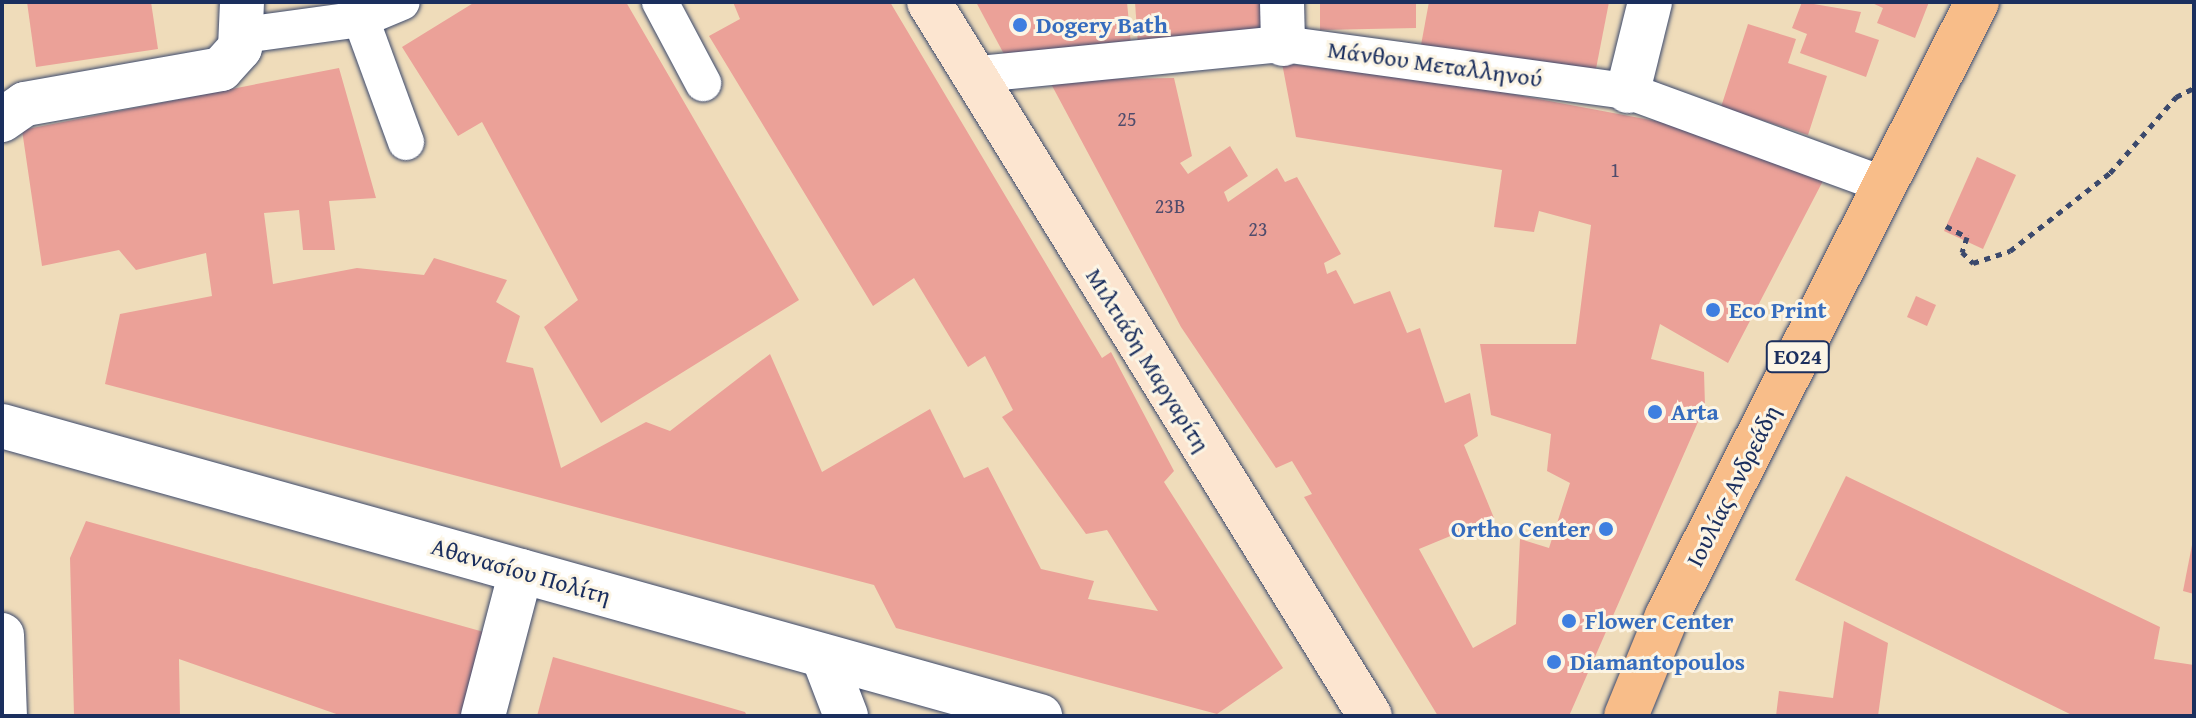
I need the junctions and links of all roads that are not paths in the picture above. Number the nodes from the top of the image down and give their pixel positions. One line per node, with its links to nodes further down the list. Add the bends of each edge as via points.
1 (402, 2): 7 (lane)
2 (660, 2): 10 (lane)
3 (929, 2): 9 (main road, Μιλτιάδη Μαργαρίτη)
4 (1650, 2): 11 (street)
5 (1977, 2): 14 (main road, Ιουλίας Ανδρεάδη / ΕΟ24)
6 (243, 18): 7 (lane); 12 (street, via 235,58 207,74 25,104)
7 (361, 19): 13 (lane)
8 (1282, 23): 9 (lane, Μάνθου Μεταλληνού); 11 (lane, Μάνθου Μεταλληνού)
9 (970, 75): 23 (main road, Μιλτιάδη Μαργαρίτη)
10 (703, 83)
11 (1628, 91): 14 (lane, Μάνθου Μεταλληνού)
12 (2, 120)
13 (406, 142)
14 (1885, 185): 24 (main road, Ιουλίας Ανδρεάδη / ΕΟ24, via 1655,639)
15 (2, 426): 16 (street, Αθανασίου Πολίτη)
16 (521, 571): 18 (street, Αθανασίου Πολίτη); 20 (street)
17 (2, 635): 19 (street)
18 (823, 656): 21 (street); 22 (street, Αθανασίου Πολίτη)
19 (5, 716)
20 (483, 716)
21 (846, 716)
22 (1040, 716)
23 (1370, 716)
24 (1626, 716)

